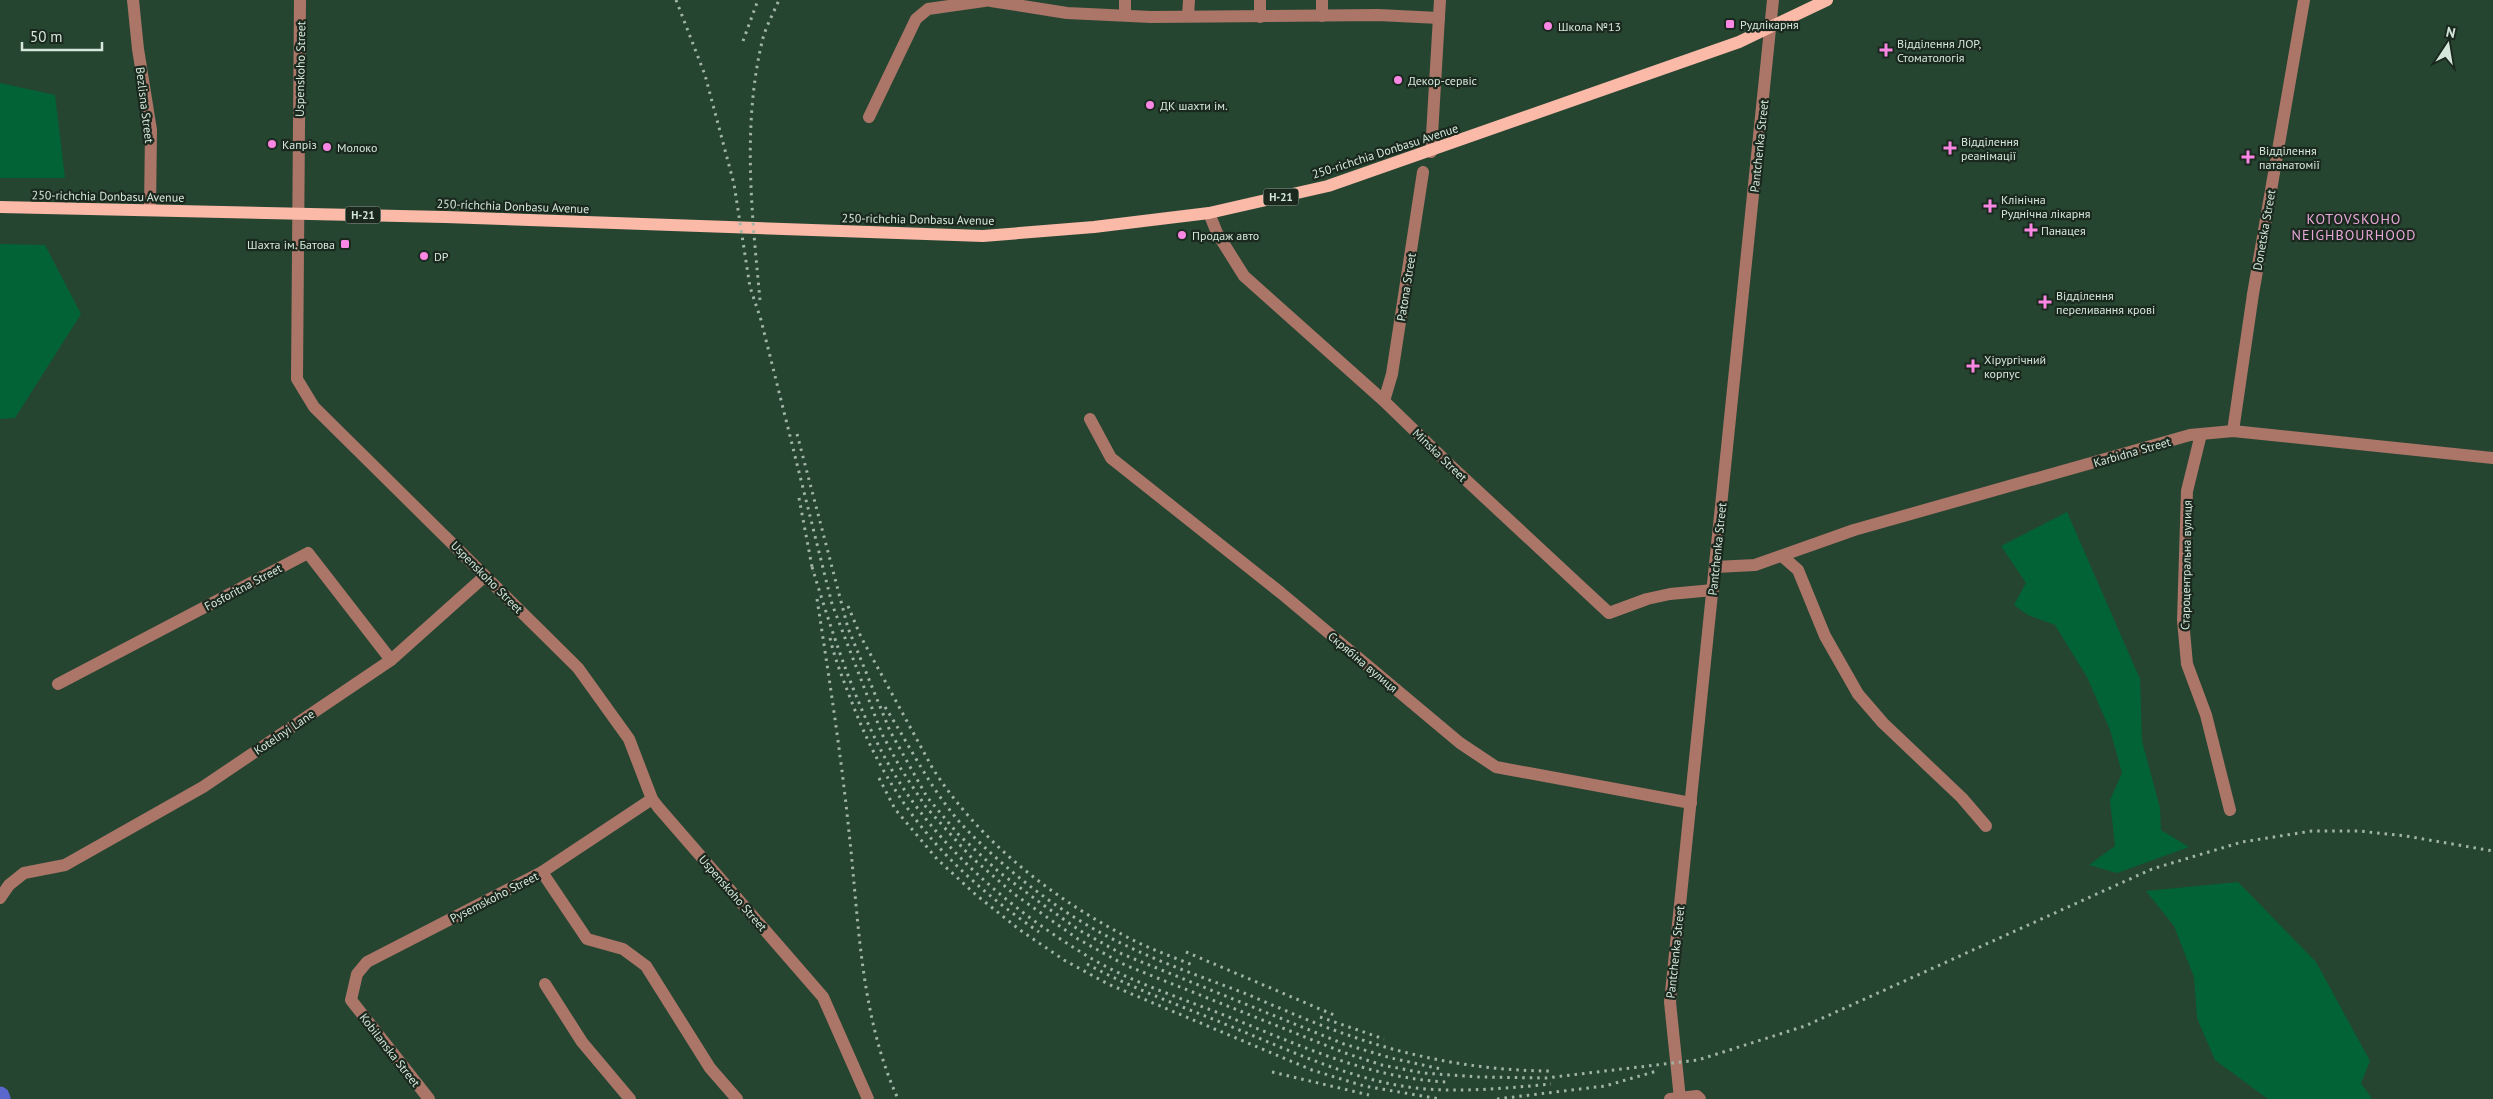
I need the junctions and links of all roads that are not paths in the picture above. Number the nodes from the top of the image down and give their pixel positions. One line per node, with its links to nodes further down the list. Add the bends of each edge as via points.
1 (133, 0): 23 (street, Bezlisna Street, via 151,130)
2 (300, 0): 25 (street, Uspenskoho Street)
3 (1125, 0): 13 (street)
4 (1189, 0): 14 (street)
5 (1260, 0): 16 (street)
6 (1322, 0): 15 (street)
7 (1440, 0): 17 (street)
8 (1772, 0): 18 (street, Pantchenka Street)
9 (1827, 0): 18 (main road, 250-richchia Donbasu Avenue / Н-21)
10 (2304, 0): 28 (street, Donetska Street, via 2253,294)
11 (991, 1): 12 (street); 19 (street, via 928,9 916,19)
12 (1067, 6): 13 (street)
13 (1125, 15): 14 (street)
14 (1188, 16): 16 (street)
15 (1322, 16): 16 (street); 17 (street)
16 (1260, 17)
17 (1439, 18): 20 (street)
18 (1771, 29): 20 (main road, 250-richchia Donbasu Avenue / Н-21); 32 (street, Pantchenka Street)
19 (869, 117)
20 (1430, 152): 24 (main road, 250-richchia Donbasu Avenue / Н-21, via 1328,186)
21 (1423, 172): 26 (street, Patona Street, via 1392,374)
22 (0, 207): 23 (main road, 250-richchia Donbasu Avenue / Н-21)
23 (150, 210): 25 (main road, 250-richchia Donbasu Avenue / Н-21)
24 (1208, 213): 25 (main road, 250-richchia Donbasu Avenue / Н-21, via 983,236); 26 (street, Minska Street, via 1216,233 1244,276)
25 (298, 214): 33 (street, Uspenskoho Street, via 297,379 314,407)
26 (1384, 401): 34 (street, Minska Street, via 1608,613 1670,594)
27 (1090, 419): 38 (street, Скрябіна вулиця, via 1111,458 1281,593 1460,744 1496,767)
28 (2233, 431): 29 (street, Karbidna Street); 30 (street, Karbidna Street)
29 (2201, 434): 31 (street, Karbidna Street, via 1963,498 1854,530); 39 (street, Староцентральна вулиця, via 2187,491 2183,620 2187,664 2206,715)
30 (2493, 458)
31 (1782, 556): 32 (street, Karbidna Street, via 1754,565); 40 (street, via 1798,570 1825,636 1858,694)
32 (1715, 567): 34 (street, Pantchenka Street)
33 (485, 576): 35 (street, Kotelnyi Lane); 37 (street, Uspenskoho Street, via 578,668 629,739)
34 (1713, 590): 38 (street, Pantchenka Street)
35 (391, 660): 36 (street, Fosforitna Street, via 308,553); 42 (street, Kotelnyi Lane, via 203,787 65,865 24,873 9,885)
36 (58, 684)
37 (652, 799): 41 (street, Pysemskoho Street); 48 (street, Uspenskoho Street, via 824,998)
38 (1691, 803): 50 (street, Pantchenka Street, via 1670,1002)
39 (2230, 810)
40 (1986, 826)
41 (542, 872): 44 (street, Pysemskoho Street, via 367,962 357,974); 47 (street, via 587,939 624,949 646,966 710,1068)
42 (0, 898)
43 (545, 984): 46 (street, via 582,1042)
44 (351, 1000): 45 (street, Kobilanska Street)
45 (429, 1099)
46 (630, 1099)
47 (737, 1099)
48 (868, 1099)
49 (1670, 1099): 51 (street, via 1697,1096)
50 (1680, 1099)
51 (1700, 1099)

